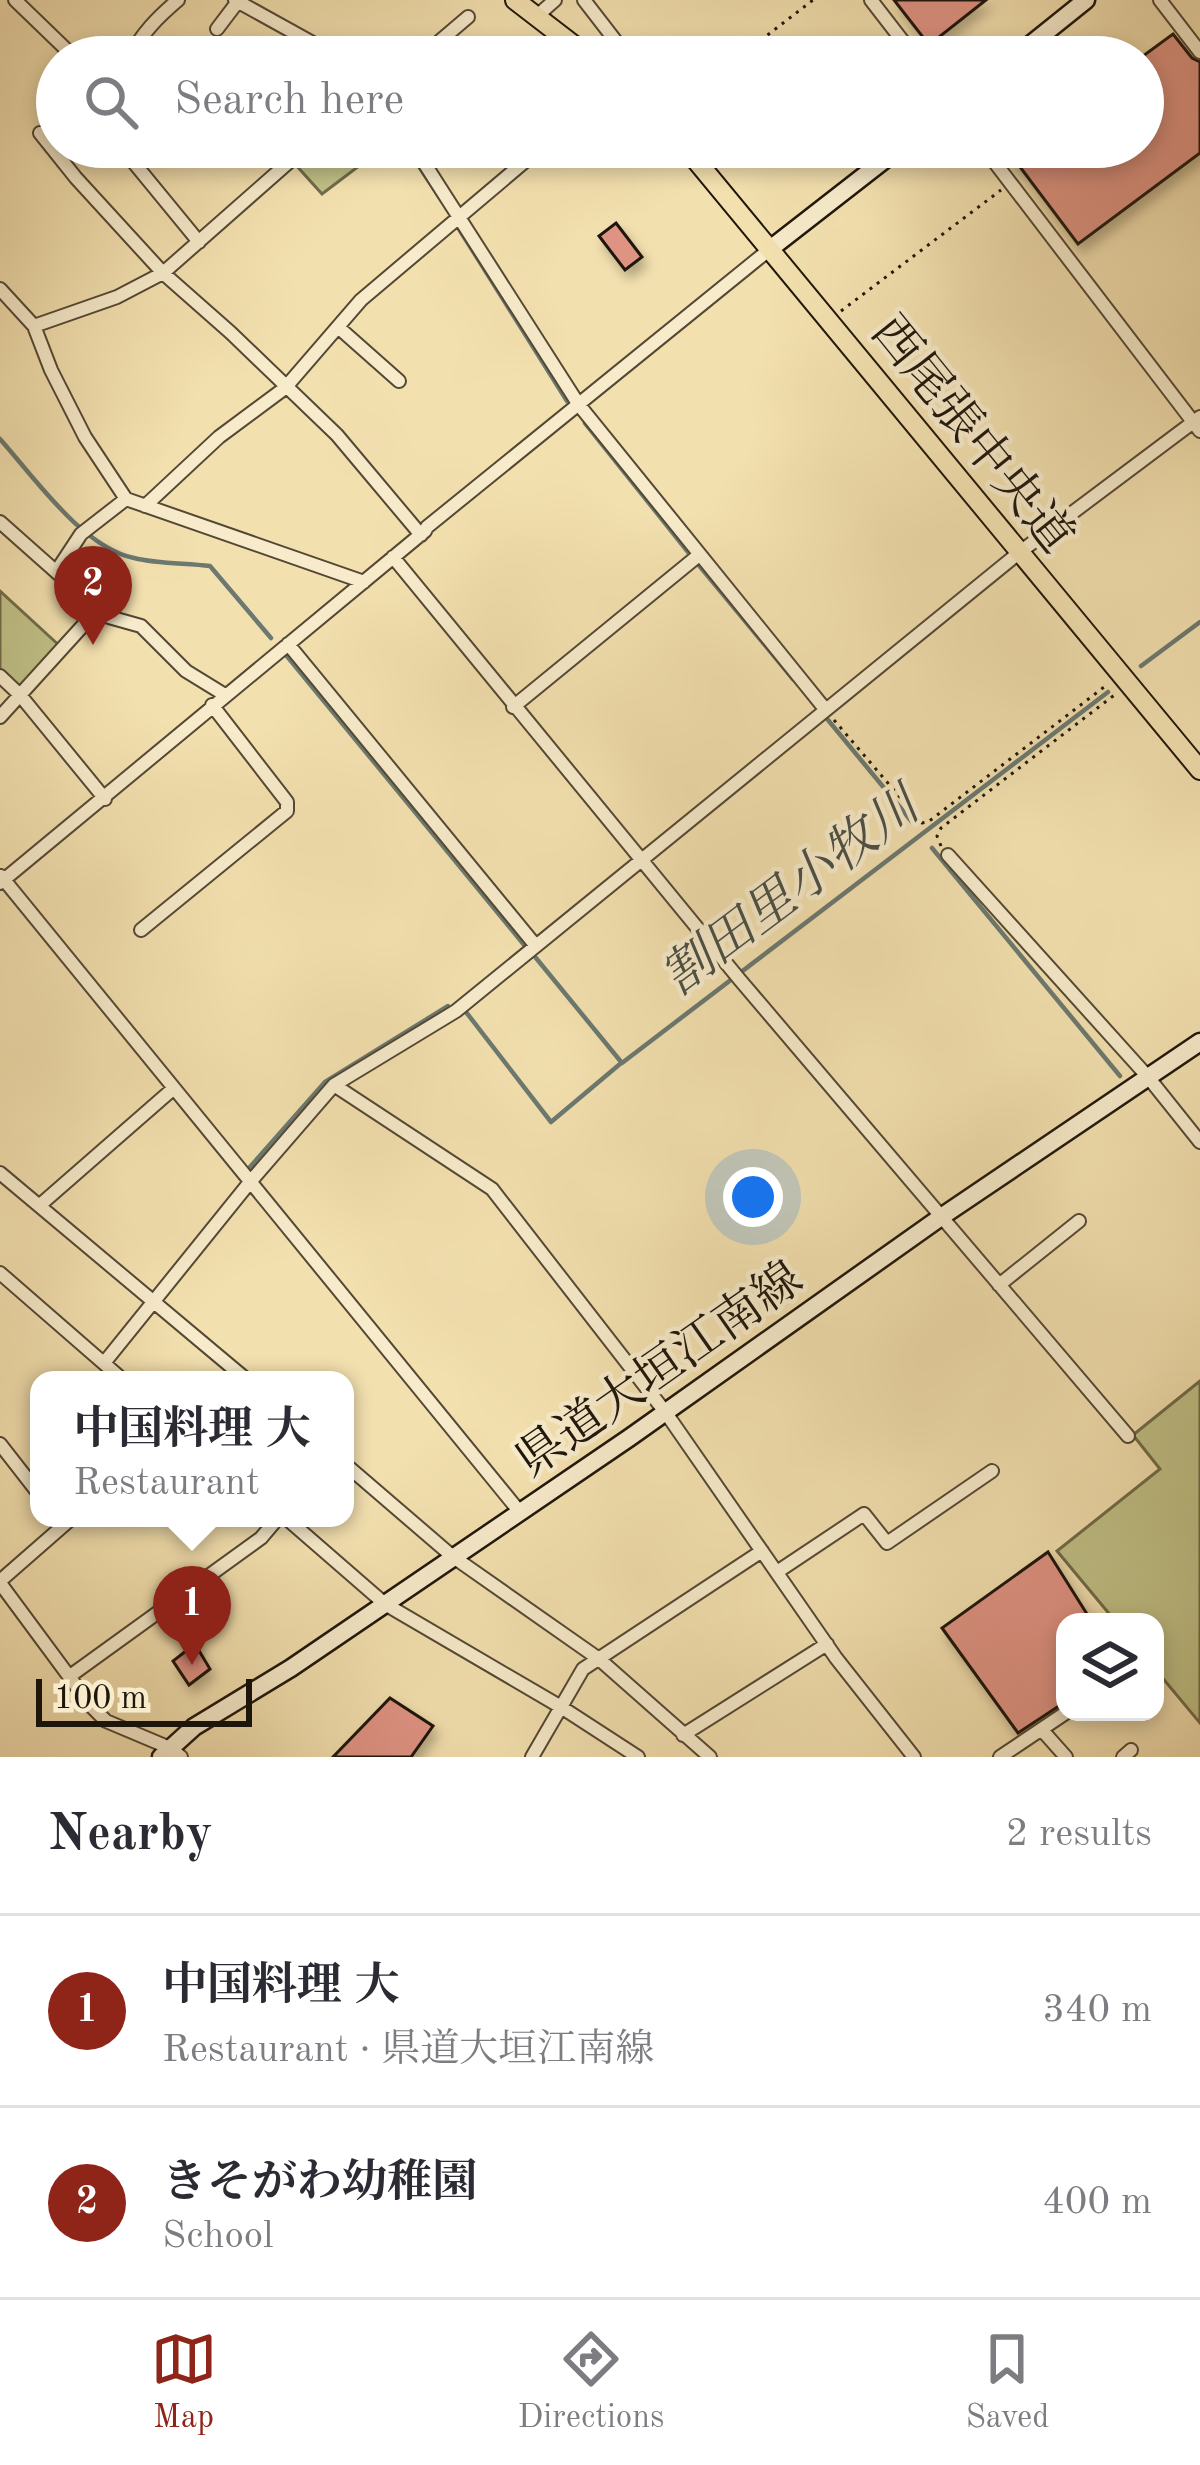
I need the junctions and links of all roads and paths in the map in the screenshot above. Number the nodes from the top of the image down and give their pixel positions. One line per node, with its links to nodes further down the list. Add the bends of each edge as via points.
1 (15, 0): 14 (street)
2 (178, 0): 15 (street)
3 (237, 0): 13 (street); 16 (street)
4 (515, 0): 11 (main road)
5 (555, 0): 11 (street)
6 (584, 0): 19 (street)
7 (814, 0): 20 (path)
8 (871, 0): 21 (street)
9 (1086, 0): 22 (main road)
10 (1160, 0): 23 (street)
11 (537, 16): 18 (main road)
12 (468, 17): 17 (street)
13 (217, 29)
14 (52, 36)
15 (142, 36)
16 (301, 36)
17 (446, 36)
18 (562, 36)
19 (612, 36)
20 (767, 36)
21 (899, 36)
22 (1041, 36)
23 (1200, 52)
24 (68, 168): 36 (street)
25 (136, 168): 34 (street)
26 (282, 168): 34 (street)
27 (428, 168): 33 (street)
28 (516, 168): 33 (street)
29 (702, 168): 35 (main road, 西尾張中央道)
30 (874, 168): 35 (main road)
31 (999, 168): 32 (street)
32 (1010, 183): 38 (path); 44 (street)
33 (459, 215): 40 (street); 43 (street)
34 (199, 242): 36 (street)
35 (770, 249): 38 (main road, 西尾張中央道); 43 (street)
36 (163, 273): 39 (street); 42 (street)
37 (0, 289): 39 (street)
38 (830, 319): 49 (main road, 西尾張中央道)
39 (34, 326): 45 (street, via 86,437)
40 (338, 327): 41 (street); 42 (street)
41 (399, 381)
42 (285, 388): 46 (street); 48 (street, via 337,435)
43 (579, 406): 48 (street); 50 (street)
44 (1198, 424): 49 (street)
45 (126, 499): 46 (street); 52 (street, via 84,532)
46 (145, 506): 53 (street)
47 (0, 521): 52 (street)
48 (421, 535): 51 (street)
49 (1021, 552): 57 (main road, 西尾張中央道); 62 (street)
50 (699, 555): 61 (street); 62 (street)
51 (393, 557): 53 (street); 61 (street)
52 (56, 572): 54 (street)
53 (364, 582): 55 (street)
54 (98, 608): 58 (street); 59 (street, via 141,626 186,671)
55 (289, 644): 59 (street); 70 (street)
56 (0, 676): 58 (street)
57 (1124, 679): 62 (path, via 922,823); 64 (main road, 西尾張中央道); 66 (path, via 941,828 938,843)
58 (20, 694): 63 (street); 65 (street)
59 (225, 694): 60 (street)
60 (212, 705): 65 (street); 69 (street, via 287,811)
61 (513, 706): 67 (street)
62 (825, 709): 67 (street)
63 (0, 717)
64 (1200, 770)
65 (105, 799): 68 (street)
66 (948, 855): 72 (street)
67 (644, 860): 70 (street); 79 (street)
68 (1, 879): 74 (street)
69 (140, 930)
70 (536, 946): 73 (street, via 456,1011)
71 (1200, 1042): 72 (main road, 県道大垣江南線)
72 (1148, 1077): 75 (street); 79 (main road, 県道大垣江南線)
73 (334, 1085): 77 (street); 87 (street, via 491,1189)
74 (173, 1088): 77 (street); 78 (street)
75 (1200, 1142)
76 (0, 1173): 78 (street)
77 (250, 1183): 83 (street); 93 (street)
78 (40, 1204): 83 (street)
79 (941, 1217): 82 (street); 87 (main road, 県道大垣江南線)
80 (1079, 1221): 82 (street)
81 (0, 1273): 84 (street)
82 (999, 1285): 88 (street)
83 (154, 1302): 84 (street); 86 (street)
84 (104, 1363): 85 (street)
85 (113, 1371)
86 (236, 1371)
87 (666, 1412): 93 (main road, 県道大垣江南線); 97 (street)
88 (1127, 1436)
89 (0, 1444): 92 (street)
90 (992, 1471): 99 (street, via 887,1543 864,1514)
91 (354, 1472): 98 (street)
92 (30, 1482)
93 (519, 1511): 98 (main road, 県道大垣江南線)
94 (57, 1527): 100 (street)
95 (273, 1527): 104 (street)
96 (293, 1527): 101 (street)
97 (762, 1551): 99 (street); 103 (street)
98 (452, 1556): 101 (main road, 県道大垣江南線); 103 (street)
99 (777, 1572): 102 (street)
100 (0, 1582): 104 (street)
101 (385, 1604): 105 (street); 109 (main road, 県道大垣江南線, via 194,1726)
102 (826, 1644): 108 (street); 113 (street)
103 (599, 1659): 105 (street, via 583,1669); 108 (street)
104 (70, 1676): 109 (street, via 106,1721)
105 (561, 1707): 110 (street); 111 (street)
106 (1056, 1720): 107 (street)
107 (1042, 1730): 114 (street); 115 (street)
108 (683, 1735): 112 (street)
109 (170, 1754)
110 (532, 1757)
111 (638, 1757)
112 (710, 1757)
113 (914, 1757)
114 (1000, 1757)
115 (1066, 1757)

